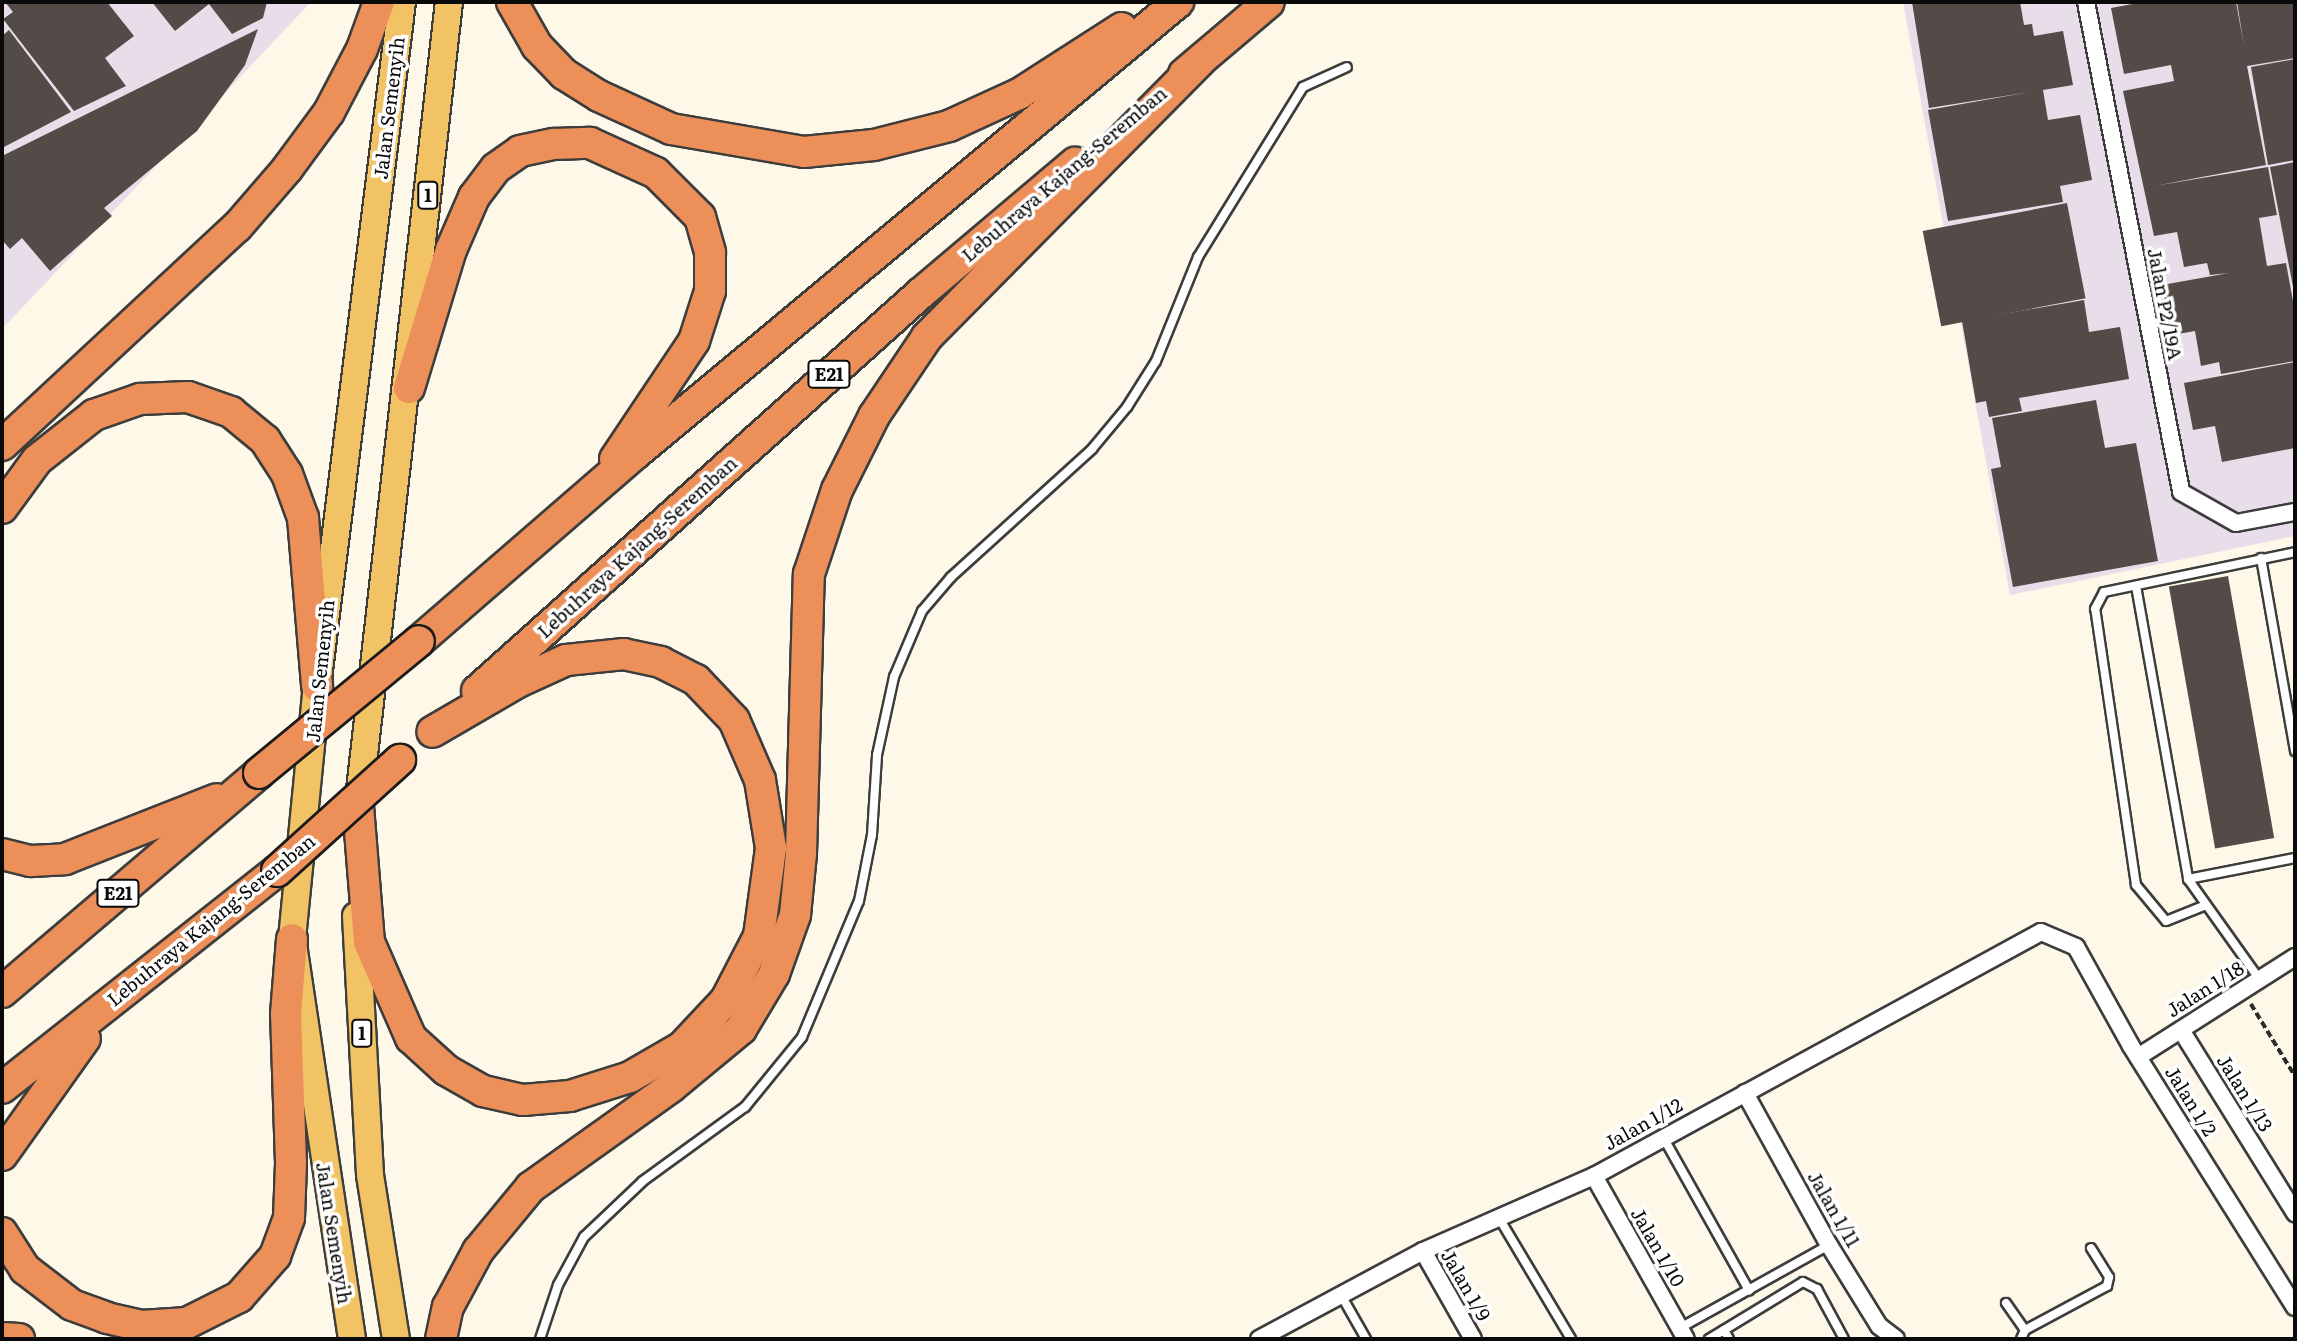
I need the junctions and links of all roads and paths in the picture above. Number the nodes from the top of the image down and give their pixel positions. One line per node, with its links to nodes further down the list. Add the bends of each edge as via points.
1 (379, 2): 12 (highway, via 362,49 329,112 287,169 237,227)
2 (402, 2): 19 (main road, Jalan Semenyih)
3 (449, 2): 11 (main road, 1)
4 (512, 2): 5 (highway, via 537,46 564,74 599,96 671,129 804,152 874,145 948,126 1019,94)
5 (1163, 2)
6 (1178, 2): 13 (highway, E21)
7 (1269, 2): 9 (highway, Lebuhraya Kajang-Seremban / E21)
8 (2085, 2): 15 (street, Jalan P2/19A, via 2180,492 2235,523)
9 (1200, 61): 20 (highway, Lebuhraya Kajang-Seremban / E21, via 921,292); 61 (highway, via 927,337 874,416 836,491 809,575 801,854 795,915 774,974 741,1029 671,1087 531,1187 478,1251 448,1307)
10 (1347, 67): 62 (lane, via 1303,87 1198,257 1156,361 1127,407 1092,449 951,578 922,611 894,677 877,755 872,835 859,901 802,1037 745,1107 643,1181 584,1237 558,1285)
11 (409, 388): 13 (highway, via 451,250 474,197 496,168 520,151 554,144 590,143 631,158 656,173 700,217 710,253 710,291 694,341 676,374); 23 (main road, 1)
12 (2, 445)
13 (595, 488): 22 (highway, E21, bridge)
14 (2, 508): 19 (highway, via 37,460 94,415 140,399 188,397 232,412 265,440 286,474 303,518)
15 (2295, 512)
16 (2295, 552): 17 (lane)
17 (2261, 558): 18 (lane); 21 (lane)
18 (2136, 586): 26 (lane); 27 (lane, via 2104,592 2095,609 2136,885 2166,921)
19 (317, 687): 29 (main road, Jalan Semenyih)
20 (432, 732): 23 (highway, via 566,660 624,654 661,662 696,680 734,720 760,780 771,848 759,936 726,1000 682,1047 630,1077 570,1096 523,1100 483,1091 446,1070 411,1038 369,942); 32 (highway, Lebuhraya Kajang-Seremban / E21, bridge, via 277,871)
21 (2295, 751)
22 (234, 794): 24 (highway, via 65,859 31,861); 34 (highway, E21)
23 (358, 806): 60 (main road, 1, via 355,935 370,1175)
24 (2, 854)
25 (2295, 859): 26 (lane)
26 (2188, 879): 27 (lane)
27 (2206, 905): 31 (lane)
28 (2040, 932): 36 (street, Jalan 1/2, via 2076,947); 39 (street, Jalan 1/12)
29 (292, 939): 45 (highway, via 286,1014 289,1219 275,1256 239,1297 187,1323 142,1326 107,1318 72,1305 25,1269); 59 (main road, Jalan Semenyih)
30 (2295, 957): 31 (street, Jalan 1/18)
31 (2260, 980): 33 (street, Jalan 1/18)
32 (132, 984): 38 (highway, Lebuhraya Kajang-Seremban / E21); 41 (highway, via 68,1057)
33 (2242, 991): 35 (street, Jalan 1/18); 37 (path)
34 (2, 992)
35 (2181, 1030): 36 (street, Jalan 1/18); 43 (street, Jalan 1/13)
36 (2138, 1057): 52 (street, Jalan 1/2)
37 (2295, 1076)
38 (2, 1088)
39 (1745, 1093): 40 (street, Jalan 1/12); 46 (street, Jalan 1/11)
40 (1662, 1136): 42 (street, Jalan 1/12); 49 (lane)
41 (2, 1155)
42 (1594, 1176): 44 (street, Jalan 1/12); 55 (street, Jalan 1/10)
43 (2295, 1213)
44 (1499, 1217): 48 (street, Jalan 1/12); 65 (lane)
45 (2, 1233)
46 (1829, 1245): 49 (lane); 69 (street, Jalan 1/11, via 1880,1326)
47 (2091, 1248): 54 (lane, via 2109,1276 2107,1286)
48 (1423, 1251): 50 (street, Jalan 1/12); 64 (street, Jalan 1/9)
49 (1749, 1290): 55 (lane)
50 (1341, 1295): 57 (street, Jalan 1/12); 63 (lane)
51 (2006, 1303): 54 (lane)
52 (2295, 1307)
53 (1724, 1330): 66 (lane); 67 (lane); 68 (lane, via 1803,1282 1817,1289)
54 (2025, 1330): 70 (lane)
55 (1683, 1334)
56 (2, 1338): 58 (highway)
57 (1265, 1338)
58 (19, 1339)
59 (352, 1339)
60 (396, 1339)
61 (441, 1339)
62 (540, 1339)
63 (1366, 1339)
64 (1473, 1339)
65 (1572, 1339)
66 (1709, 1339)
67 (1729, 1339)
68 (1844, 1339)
69 (1896, 1339)
70 (2021, 1339)

